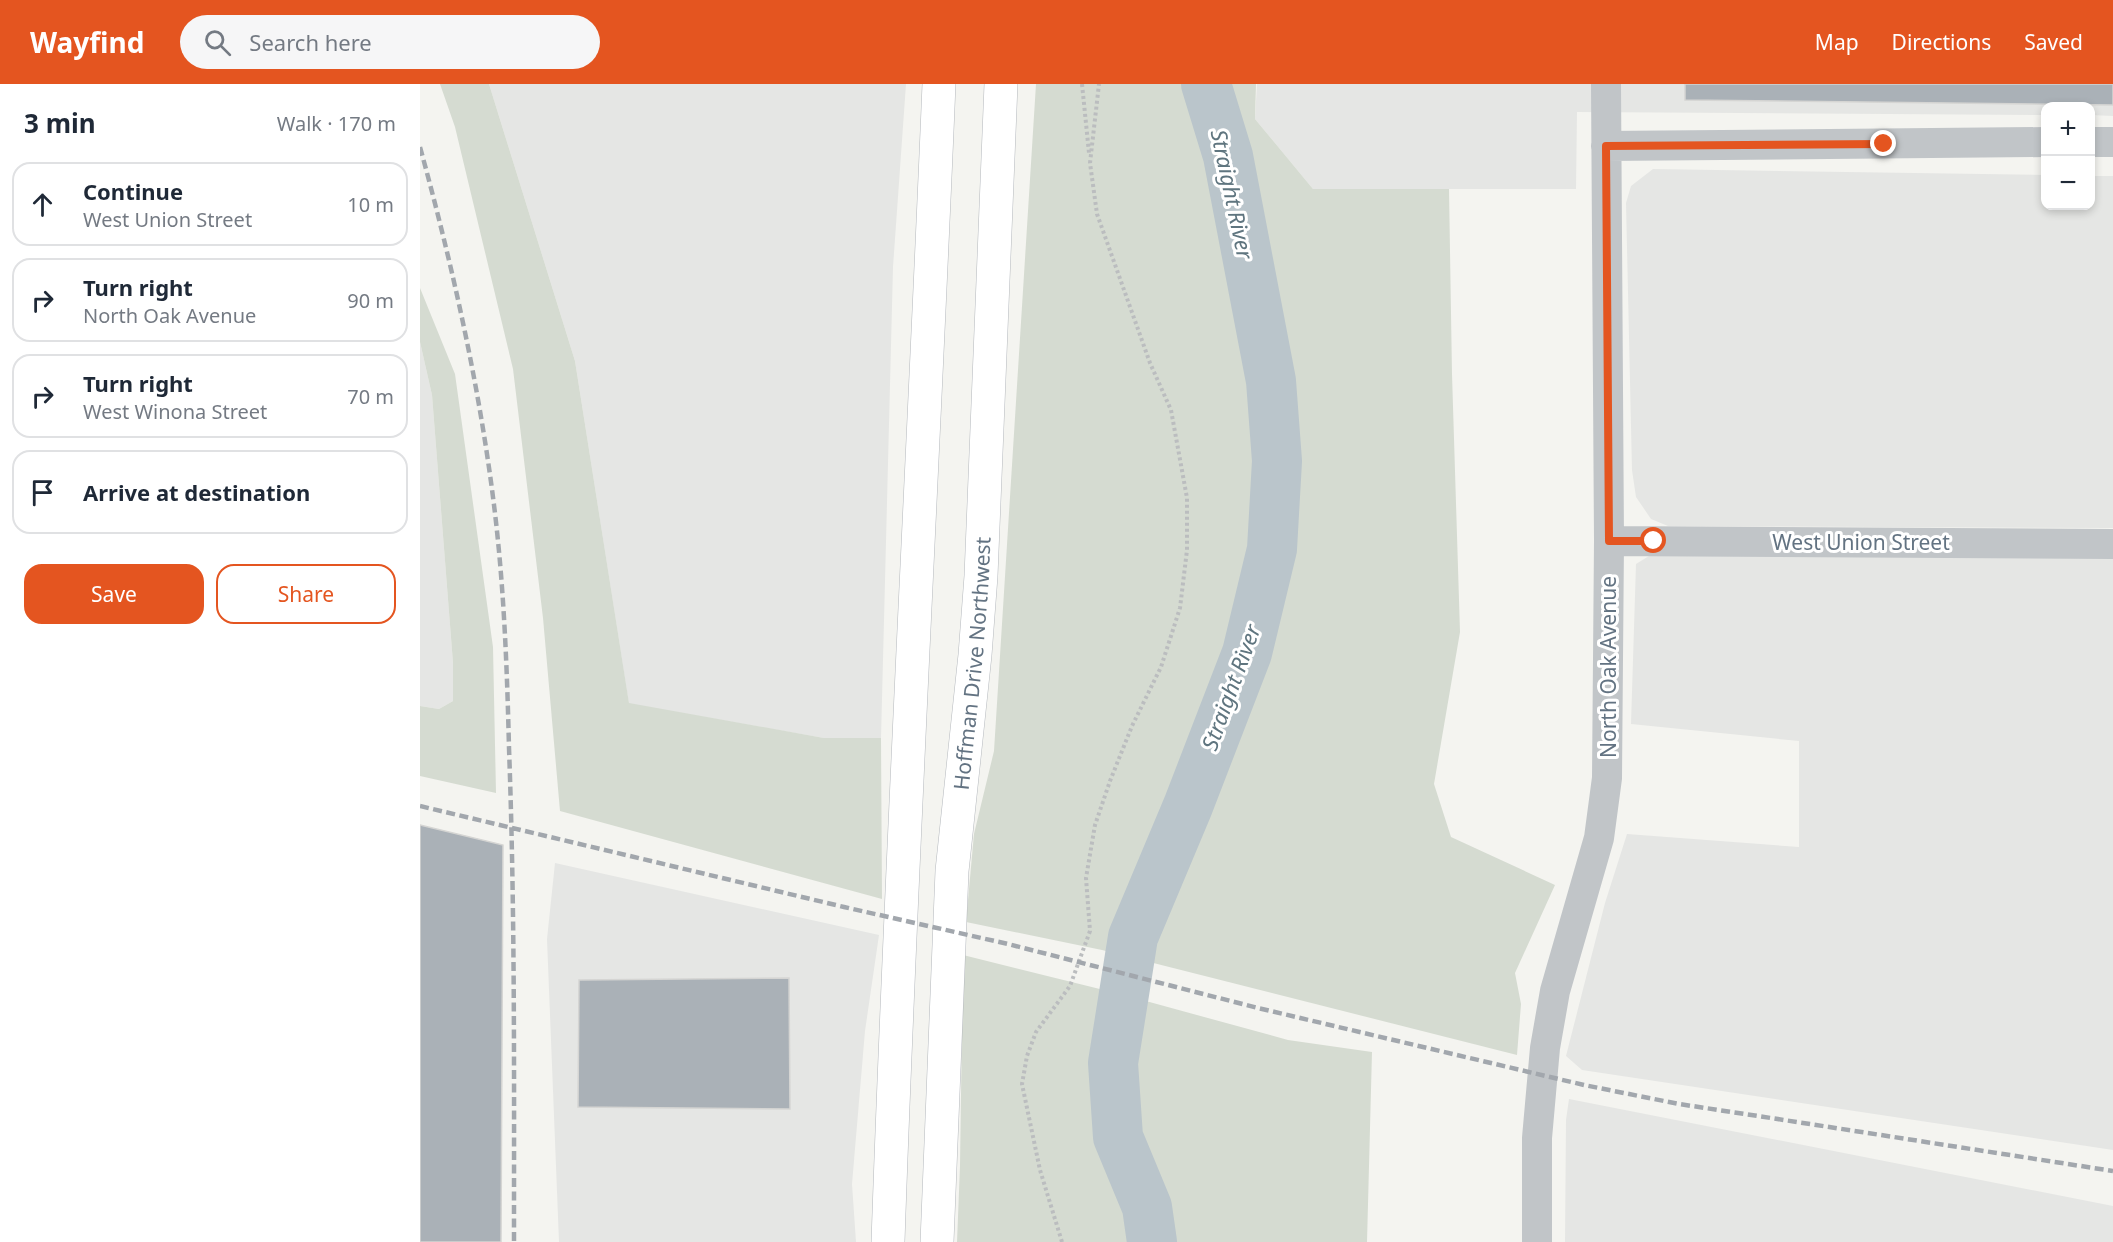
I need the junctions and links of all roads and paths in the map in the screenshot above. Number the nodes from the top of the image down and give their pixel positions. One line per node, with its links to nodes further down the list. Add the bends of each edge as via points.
1 (939, 84): 13 (main road)
2 (1001, 84): 14 (main road, Hoffman Drive Northwest, via 981,576 952,871)
3 (1082, 84): 10 (path)
4 (1098, 84): 10 (path)
5 (1606, 84): 9 (street, North Oak Avenue)
6 (2041, 142): 9 (street)
7 (2095, 142): 8 (street)
8 (2113, 142)
9 (1606, 146): 11 (street, North Oak Avenue)
10 (1090, 163): 15 (path, via 1097,214 1150,363 1171,410 1187,498 1187,550 1180,608 1161,667 1132,726 1095,825 1086,878 1090,932 1070,986 1036,1032 1027,1056 1022,1084 1040,1170)
11 (1609, 541): 12 (street, West Union Street); 16 (street, North Oak Avenue, via 1607,778 1599,838 1555,991 1545,1048 1537,1138)
12 (2113, 544)
13 (888, 1242)
14 (937, 1242)
15 (1062, 1242)
16 (1537, 1242)

